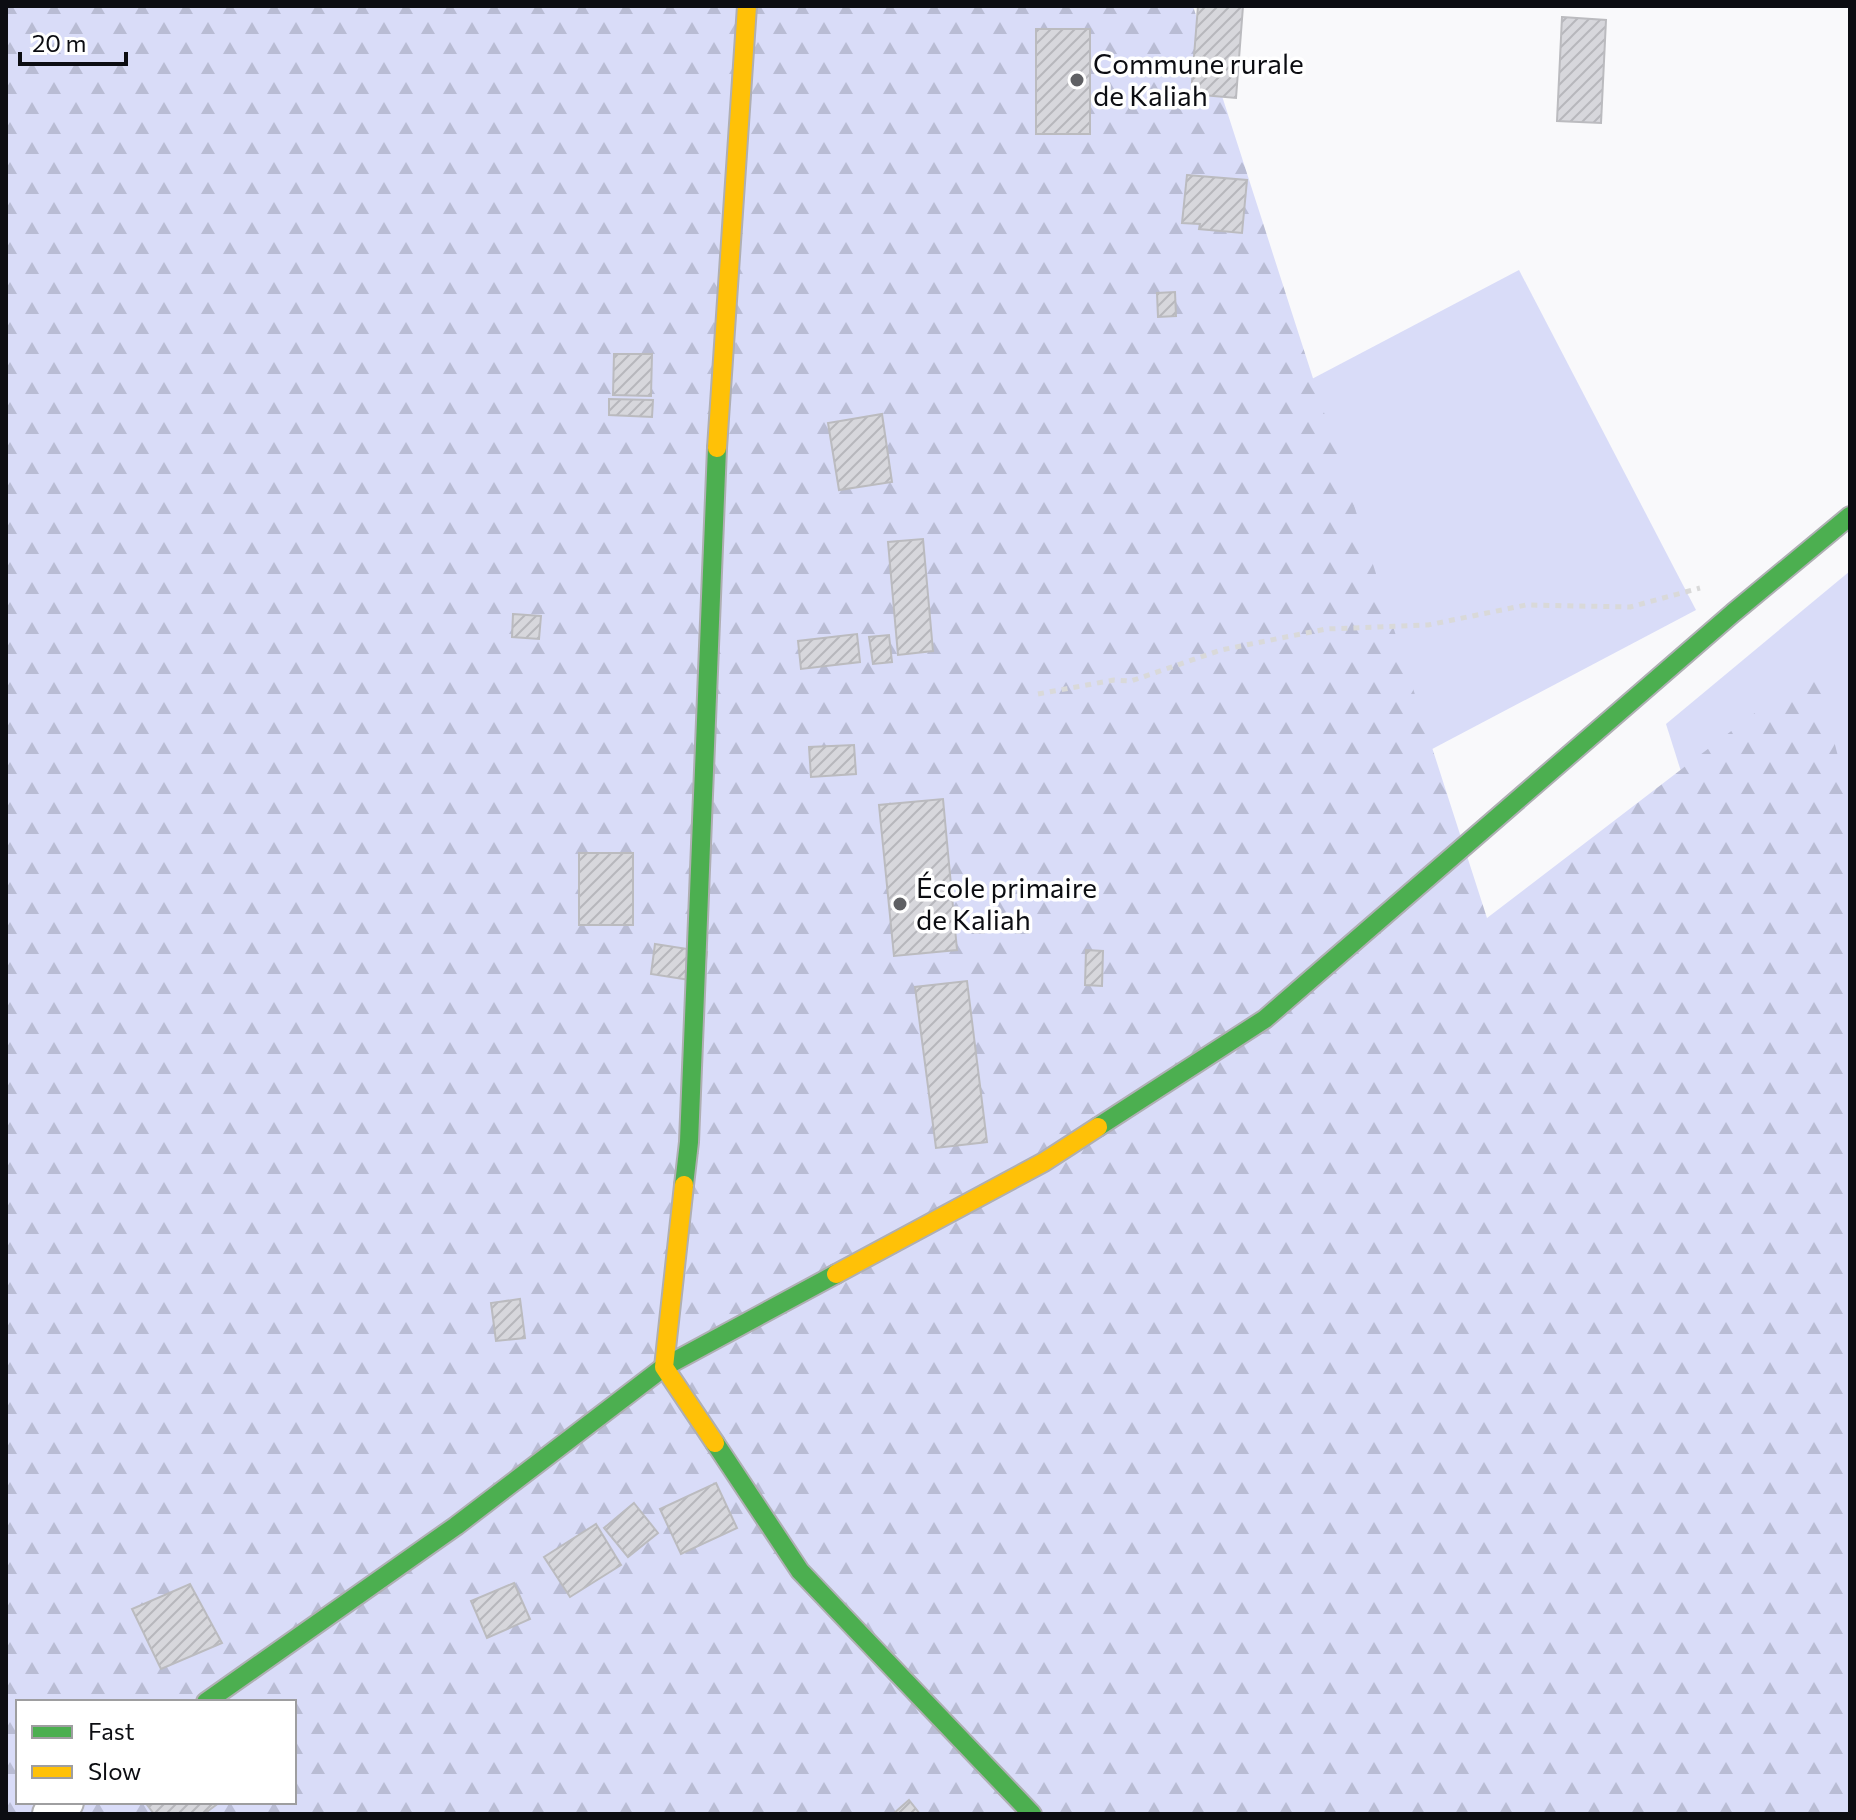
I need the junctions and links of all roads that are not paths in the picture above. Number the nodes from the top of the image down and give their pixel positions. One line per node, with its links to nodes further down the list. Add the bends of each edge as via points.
1 (747, 6): 3 (street, via 716,469 689,1142)
2 (1850, 516): 3 (street, via 1265,1019 1044,1162)
3 (664, 1367): 4 (street, via 456,1526); 5 (street, via 800,1571)
4 (209, 1700)
5 (1032, 1814)

